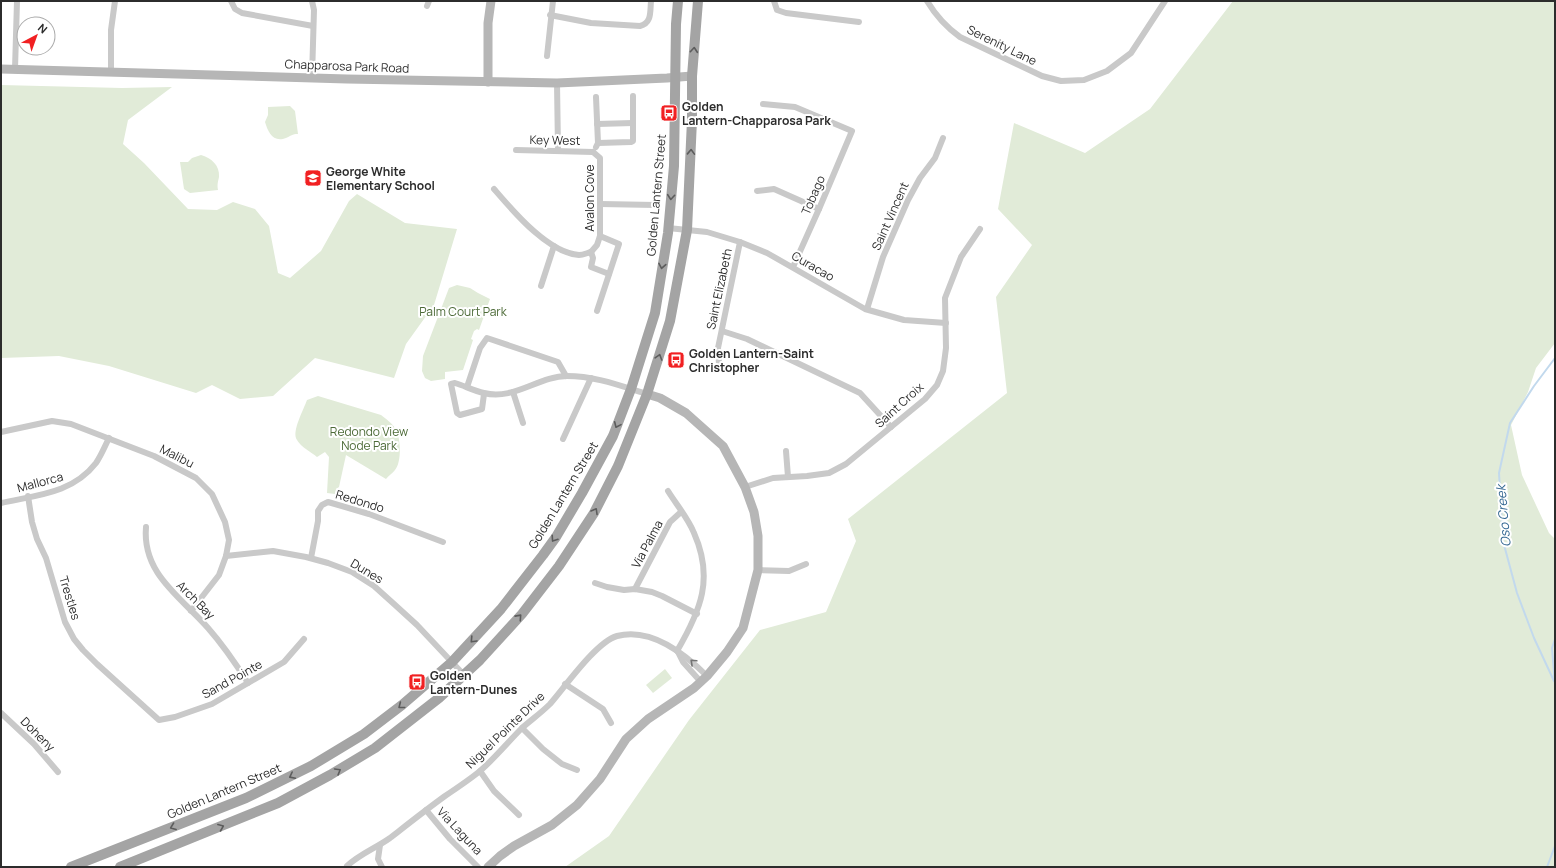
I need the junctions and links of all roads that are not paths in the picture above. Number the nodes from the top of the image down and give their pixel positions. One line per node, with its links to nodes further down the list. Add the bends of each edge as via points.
1 (17, 1): 18 (street)
2 (115, 1): 19 (street, via 111,30)
3 (231, 1): 15 (street, via 235,9 242,13)
4 (312, 1): 15 (street)
5 (491, 1): 23 (street, via 488,23)
6 (553, 1): 13 (street)
7 (651, 1): 13 (street, via 649,21 646,25 640,26 591,23)
8 (678, 1): 22 (main road, Golden Lantern Street)
9 (698, 1): 20 (main road, one-way to 9)
10 (774, 1): 14 (street, via 777,10 786,13)
11 (927, 1): 12 (street, Serenity Lane, via 948,29 960,37 1042,76 1062,81 1084,80 1107,71 1131,54)
12 (1165, 1)
13 (550, 15): 16 (street)
14 (859, 22)
15 (313, 26): 21 (street)
16 (547, 56)
17 (1, 69): 18 (street, Chapparosa Park Road)
18 (15, 69): 19 (street, Chapparosa Park Road)
19 (111, 73): 21 (street, Chapparosa Park Road)
20 (692, 76): 22 (street, Chapparosa Park Road); 42 (main road, one-way to 20)
21 (312, 77): 23 (street, Chapparosa Park Road)
22 (674, 77): 24 (street, Chapparosa Park Road); 40 (main road, Golden Lantern Street, one-way to 40, via 674,166)
23 (488, 82): 24 (street, Chapparosa Park Road)
24 (557, 82): 33 (street)
25 (633, 96): 28 (street)
26 (596, 97): 29 (street)
27 (763, 104): 39 (street, Tobago, via 795,107 852,131)
28 (633, 123): 29 (street); 31 (street, Key West, via 633,141)
29 (597, 124): 31 (street)
30 (943, 138): 50 (street, Saint Vincent, via 935,158 908,200 883,257)
31 (598, 143): 34 (street, Avalon Cove)
32 (516, 150): 33 (street, Key West)
33 (558, 150): 34 (street, Key West)
34 (593, 152): 37 (street, Avalon Cove, via 600,158)
35 (494, 189): 45 (street, via 521,221)
36 (757, 191): 39 (street, via 774,189)
37 (600, 204): 38 (street); 43 (street, Avalon Cove)
38 (656, 205)
39 (819, 209): 47 (street, Tobago)
40 (668, 228): 42 (street, Curacao); 58 (main road, Golden Lantern Street, one-way to 58, via 655,313)
41 (980, 229): 52 (street, Saint Croix, via 961,257 945,298)
42 (687, 230): 44 (street, Curacao, via 707,232); 61 (main road, one-way to 42, via 670,321)
43 (600, 236): 46 (street, Avalon Cove); 48 (street, via 619,244)
44 (740, 242): 47 (street, Curacao); 53 (street, Saint Elizabeth)
45 (554, 246): 46 (street, via 580,255); 49 (street)
46 (591, 252): 48 (street, via 591,266)
47 (792, 266): 50 (street, Curacao)
48 (609, 274): 51 (street)
49 (541, 286)
50 (867, 309): 52 (street, Curacao, via 904,320)
51 (597, 311)
52 (946, 323): 63 (street, Saint Croix, via 943,371 937,385 925,399)
53 (722, 331): 54 (street, Saint Elizabeth, via 718,348); 63 (street, via 747,339 860,393)
54 (719, 364)
55 (566, 376): 56 (street); 57 (street, via 558,362 487,338 480,348); 59 (street)
56 (591, 378): 58 (street); 66 (street)
57 (467, 387): 60 (street); 60 (street, via 451,384 460,415 482,409)
58 (631, 389): 61 (street); 86 (main road, Golden Lantern Street, one-way to 86, via 609,442 556,537 518,589)
59 (513, 392): 60 (street); 62 (street)
60 (484, 394)
61 (647, 394): 69 (street, via 660,398 686,413 723,446); 87 (main road, one-way to 61, via 522,614 578,538 618,466)
62 (523, 423)
63 (891, 427): 68 (street, Saint Croix, via 846,464 829,473)
64 (1, 432): 65 (street, Malibu, via 52,421 71,424)
65 (109, 438): 71 (street, Mallorca, via 96,462 75,483 59,490); 76 (street, Malibu, via 177,467 196,478 212,494 225,522 229,540)
66 (563, 439)
67 (786, 451): 68 (street)
68 (788, 477): 69 (street, Saint Croix, via 772,478)
69 (746, 487): 79 (street, via 758,536)
70 (668, 491): 73 (street)
71 (28, 496): 72 (street, Mallorca); 92 (street, Trestles, via 35,533 50,571 65,622 74,639 97,664)
72 (1, 503)
73 (681, 512): 81 (street, Via Palma, via 670,522); 83 (street, via 694,531 702,555 704,584)
74 (146, 527): 82 (street, Arch Bay, via 146,546 159,576)
75 (443, 542): 77 (street, Redondo, via 369,514 328,502 318,511)
76 (226, 556): 77 (street, Dunes, via 273,551); 82 (street, Malibu, via 220,575)
77 (311, 558): 86 (street, Dunes, via 352,572 374,586 417,625)
78 (806, 564): 79 (street, via 789,571)
79 (758, 570): 88 (street, via 743,628)
80 (595, 583): 81 (street, via 624,590)
81 (635, 589): 83 (street, via 662,596)
82 (190, 610): 89 (street, Arch Bay, via 217,638)
83 (697, 614): 85 (street)
84 (304, 639): 89 (street, Sand Pointe, via 284,662)
85 (677, 651): 88 (street, Niguel Pointe Drive, via 683,662); 90 (street, Niguel Pointe Drive, via 649,637 625,634 616,636 599,648)
86 (452, 662): 87 (street, Dunes); 102 (main road, Golden Lantern Street, one-way to 102, via 364,734 311,766 246,798)
87 (464, 675): 103 (main road, one-way to 87, via 254,814 330,775 396,733)
88 (704, 679): 106 (street, via 648,719 626,739 600,779 577,805 552,825 514,846)
89 (248, 683): 92 (street, Sand Pointe, via 212,704)
90 (565, 684): 93 (street, via 603,709); 94 (street, Niguel Pointe Drive, via 549,704)
91 (1, 713): 97 (street, Doheny, via 34,744)
92 (159, 720)
93 (612, 723)
94 (522, 728): 95 (street, via 562,764); 96 (street, Niguel Pointe Drive)
95 (577, 770)
96 (480, 771): 98 (street, Niguel Pointe Drive); 99 (street, via 494,791)
97 (58, 772)
98 (426, 810): 100 (street, Niguel Pointe Drive); 105 (street, Via Laguna)
99 (519, 815)
100 (380, 845): 101 (street, Niguel Pointe Drive); 104 (street, via 378,859)
101 (347, 866)
102 (71, 867)
103 (120, 867)
104 (382, 867)
105 (478, 867)
106 (488, 867)

